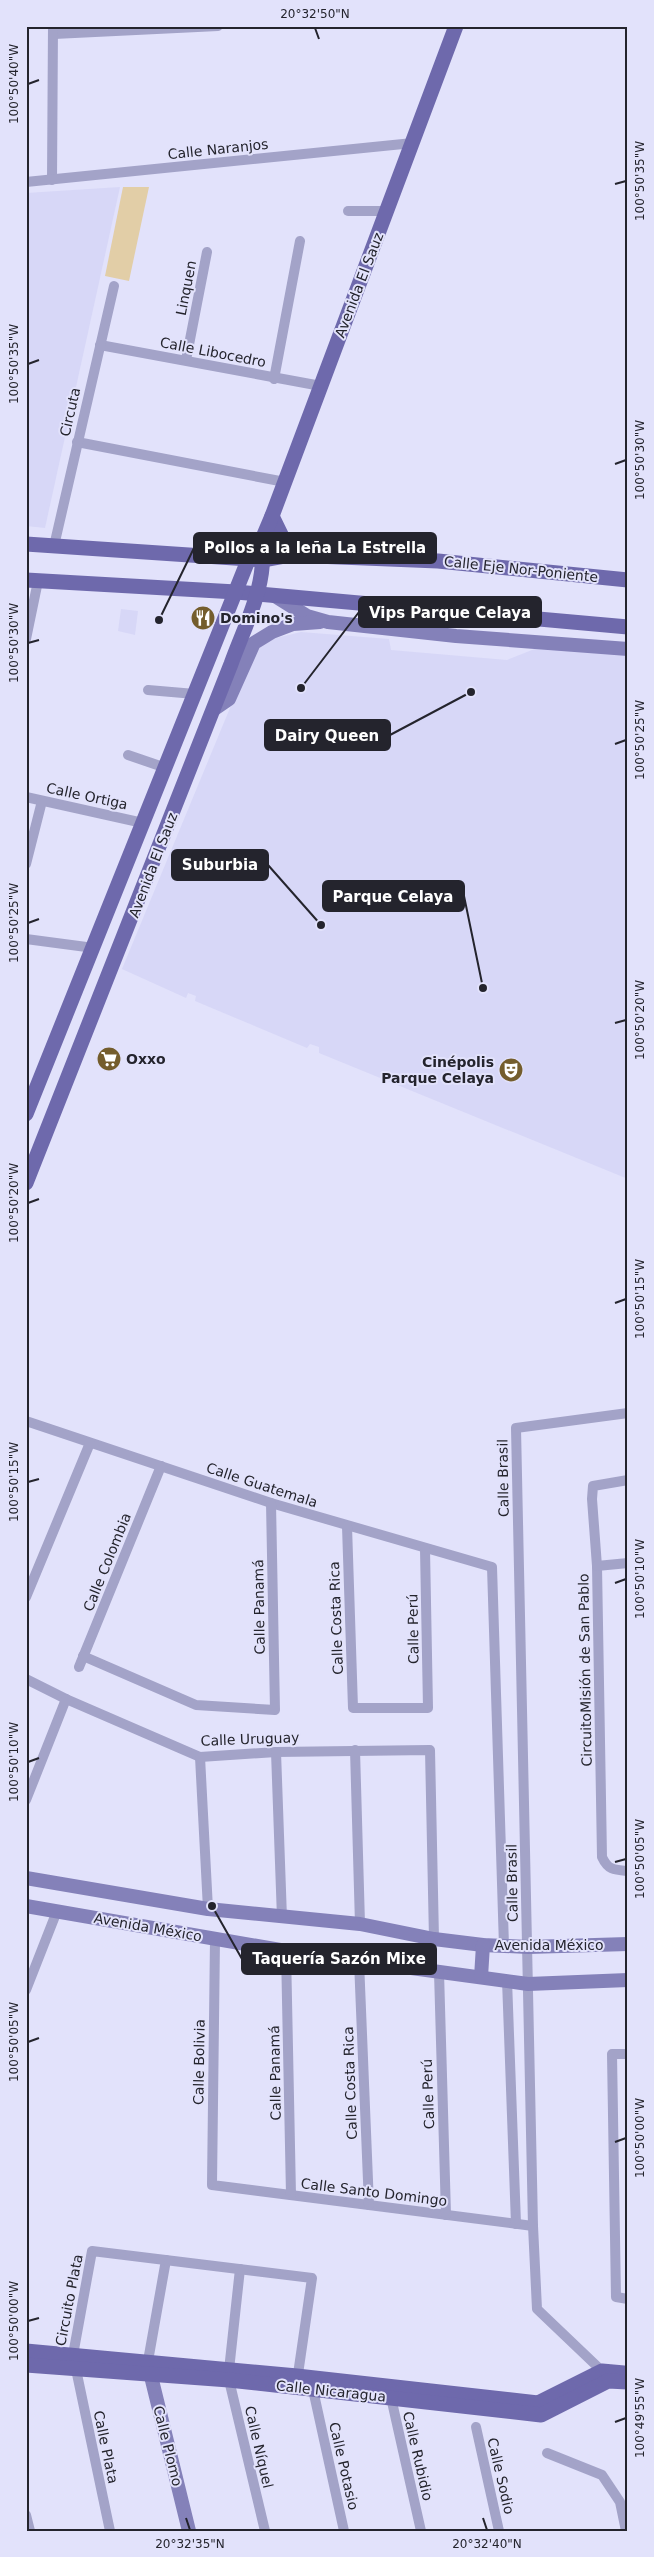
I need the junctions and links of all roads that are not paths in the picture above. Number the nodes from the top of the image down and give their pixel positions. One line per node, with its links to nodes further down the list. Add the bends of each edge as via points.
1 (218, 26): 3 (street)
2 (456, 26): 4 (main road, Avenida El Sauz)
3 (54, 30): 5 (street)
4 (413, 142): 5 (street, Calle Naranjos); 8 (main road, Avenida El Sauz)
5 (52, 180): 6 (street, Calle Naranjos)
6 (26, 182)
7 (348, 211): 8 (street)
8 (387, 212): 15 (main road, Avenida El Sauz)
9 (300, 242): 14 (street)
10 (207, 252): 13 (street, Linquen)
11 (114, 286): 12 (street, Circuta)
12 (100, 345): 13 (street, Calle Libocedro); 16 (street, Circuta)
13 (186, 360): 14 (street, Calle Libocedro)
14 (274, 378): 15 (street, Calle Libocedro)
15 (321, 386): 17 (main road, Avenida El Sauz)
16 (77, 442): 17 (street); 21 (street, Circuta)
17 (285, 482): 18 (main road, Avenida El Sauz)
18 (272, 516): 19 (main road, Avenida El Sauz); 22 (main road)
19 (261, 542): 23 (main road, Avenida El Sauz); 24 (main road, Avenida El Sauz)
20 (26, 544): 21 (main road, Calle Eje Nor-Poniente)
21 (54, 546): 23 (main road, Calle Eje Nor-Poniente)
22 (291, 555): 24 (main road, Calle Eje Nor-Poniente); 26 (main road, Calle Eje Nor-Poniente, via 438,561)
23 (248, 558): 24 (main road, Calle Eje Nor-Poniente); 27 (main road, Avenida El Sauz)
24 (264, 560): 28 (main road, Avenida El Sauz)
25 (32, 580): 27 (main road); 32 (street)
26 (628, 580)
27 (236, 592): 28 (main road); 35 (main road, Avenida El Sauz)
28 (256, 594): 29 (main road); 36 (main road, Avenida El Sauz)
29 (275, 596): 30 (street, via 307,616); 31 (main road)
30 (328, 622): 33 (street); 36 (street, via 293,624 254,643 229,699)
31 (628, 627)
32 (26, 639)
33 (628, 649)
34 (148, 690): 35 (street)
35 (195, 694): 38 (main road, Avenida El Sauz)
36 (212, 710): 39 (main road, Avenida El Sauz)
37 (128, 755): 38 (street)
38 (167, 764): 39 (main road); 42 (main road, Avenida El Sauz)
39 (191, 768): 46 (main road, Avenida El Sauz)
40 (26, 797): 41 (street, Calle Ortiga)
41 (42, 801): 42 (street, Calle Ortiga); 43 (street)
42 (143, 823): 45 (main road, Avenida El Sauz)
43 (26, 864)
44 (26, 939): 45 (street)
45 (96, 942): 46 (main road); 47 (main road, Avenida El Sauz)
46 (122, 945): 48 (main road, Avenida El Sauz)
47 (26, 1114)
48 (31, 1158): 49 (main road, Avenida El Sauz)
49 (27, 1178)
50 (628, 1413): 83 (street, Calle Brasil, via 516,1428)
51 (26, 1421): 52 (street, Calle Guatemala)
52 (90, 1443): 53 (street, Calle Guatemala); 60 (street)
53 (161, 1466): 55 (street, Calle Guatemala); 61 (street, Calle Colombia)
54 (628, 1480): 59 (street, CircuitoMisión de San Pablo, via 594,1486)
55 (271, 1503): 56 (street, Calle Guatemala); 66 (street, Calle Panamá)
56 (347, 1526): 57 (street, Calle Guatemala); 65 (street, Calle Costa Rica, via 353,1708)
57 (425, 1549): 65 (street, Calle Perú); 82 (street, Calle Guatemala, via 492,1566)
58 (628, 1563): 59 (street)
59 (597, 1566): 71 (street, CircuitoMisión de San Pablo, via 602,1857 613,1870)
60 (26, 1597)
61 (83, 1656): 62 (street, Calle Colombia); 66 (street, Calle Uruguay, via 196,1705)
62 (79, 1667)
63 (26, 1679): 64 (street, Calle Uruguay)
64 (66, 1699): 69 (street, Calle Uruguay); 70 (street)
65 (428, 1708)
66 (275, 1710)
67 (355, 1750): 68 (street, Calle Uruguay); 77 (street); 79 (street, Calle Uruguay, via 430,1750)
68 (276, 1752): 69 (street, Calle Uruguay); 76 (street)
69 (200, 1757): 74 (street)
70 (26, 1800)
71 (628, 1871)
72 (26, 1878): 74 (street, Avenida México)
73 (26, 1906): 75 (street, Avenida México)
74 (208, 1909): 76 (street, Avenida México)
75 (57, 1911): 78 (street, Avenida México); 91 (street)
76 (282, 1918): 77 (street, Avenida México)
77 (360, 1924): 79 (street, Avenida México)
78 (215, 1939): 84 (street, Avenida México); 93 (street, Calle Bolivia)
79 (434, 1939): 81 (street, Avenida México)
80 (628, 1944): 83 (street, Avenida México)
81 (483, 1945): 82 (street, Avenida México); 87 (street)
82 (504, 1946): 83 (street, Avenida México)
83 (528, 1947): 90 (street, Calle Brasil)
84 (286, 1951): 85 (street, Avenida México); 94 (street, Calle Panamá)
85 (359, 1961): 86 (street, Avenida México); 95 (street, Calle Costa Rica)
86 (439, 1972): 87 (street, Avenida México); 96 (street, Calle Perú)
87 (481, 1977): 88 (street, Avenida México)
88 (507, 1980): 90 (street, Avenida México); 97 (street)
89 (628, 1980): 90 (street, Avenida México)
90 (528, 1984): 98 (street, Calle Brasil)
91 (26, 1990)
92 (628, 2054): 101 (street, via 612,2054 616,2297)
93 (212, 2185): 94 (street, Calle Santo Domingo)
94 (291, 2195): 95 (street, Calle Santo Domingo)
95 (369, 2205): 96 (street, Calle Santo Domingo)
96 (446, 2214): 97 (street, Calle Santo Domingo)
97 (516, 2224): 98 (street, Calle Santo Domingo)
98 (533, 2226): 108 (street, Calle Brasil, via 537,2309)
99 (166, 2260): 100 (street, Circuito Plata); 103 (street, Circuito Plata, via 92,2251); 105 (street)
100 (240, 2269): 107 (street); 109 (street, Circuito Plata, via 312,2278)
101 (628, 2299)
102 (26, 2351): 103 (main road, Calle Nicaragua)
103 (74, 2362): 104 (main road, Calle Nicaragua); 105 (main road, Calle Nicaragua); 118 (street, Calle Plata)
104 (26, 2365)
105 (149, 2367): 107 (main road, Calle Nicaragua); 119 (street, Calle Plomo)
106 (628, 2373): 108 (main road)
107 (229, 2375): 109 (main road, Calle Nicaragua); 120 (street, Calle Níquel)
108 (605, 2376): 110 (main road, Calle Nicaragua); 112 (main road, Calle Nicaragua, via 541,2415)
109 (297, 2382): 111 (main road, Calle Nicaragua)
110 (628, 2382)
111 (312, 2384): 112 (main road, Calle Nicaragua); 121 (street, Calle Potasio)
112 (390, 2392): 122 (street, Calle Rubidio)
113 (476, 2427): 123 (street, Calle Sodio)
114 (546, 2453): 115 (street, via 602,2476)
115 (624, 2502): 124 (street)
116 (26, 2515): 117 (street)
117 (30, 2531)
118 (110, 2531)
119 (189, 2531)
120 (265, 2531)
121 (344, 2531)
122 (420, 2531)
123 (499, 2531)
124 (626, 2531)

